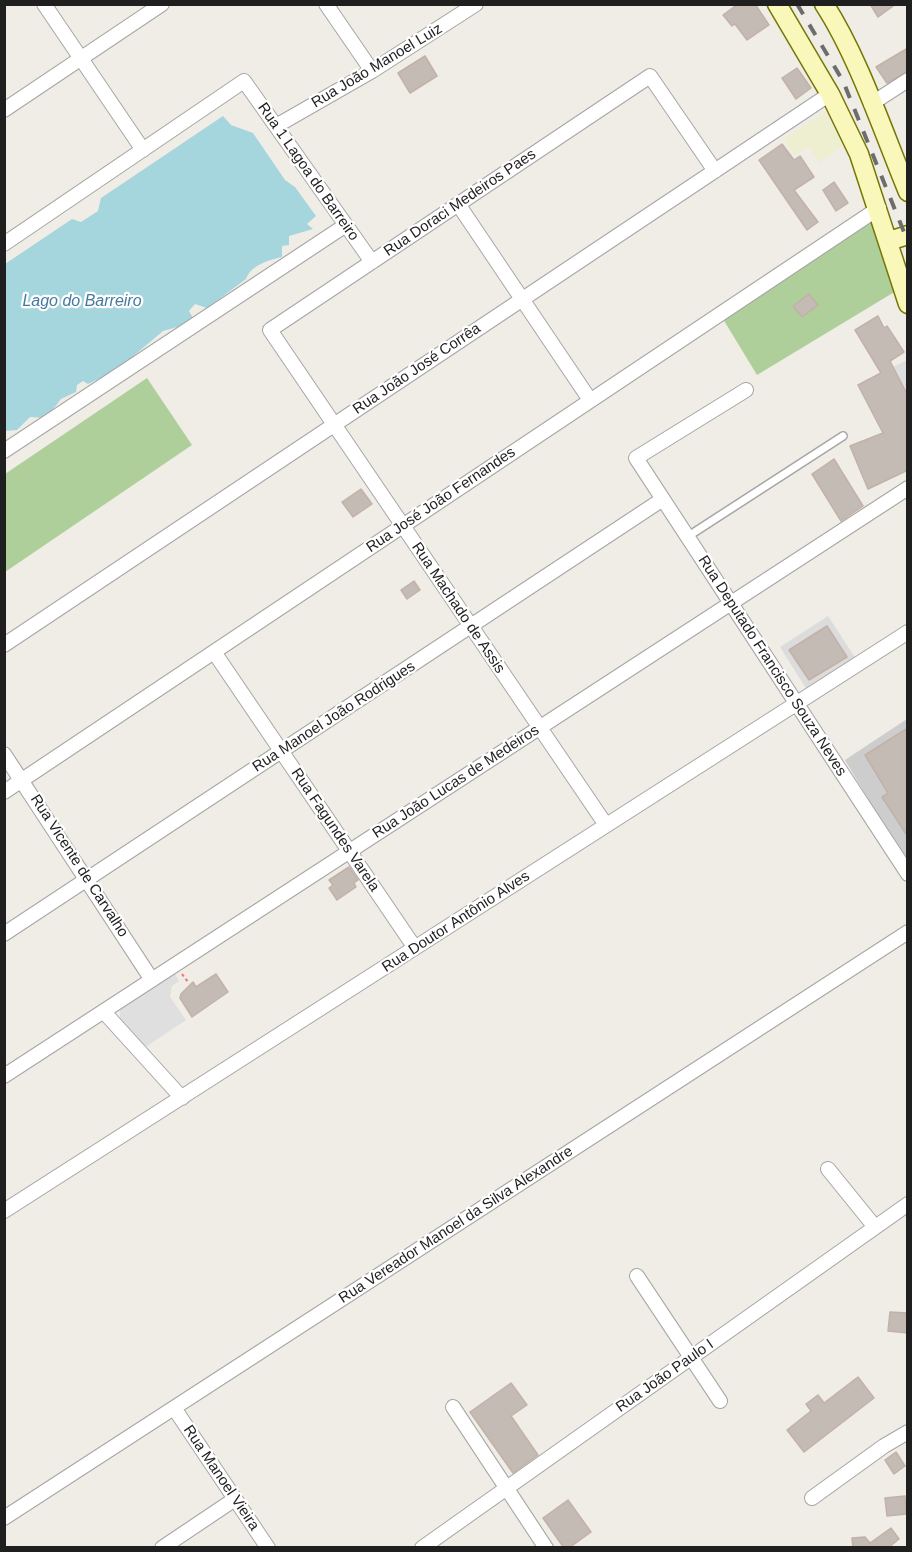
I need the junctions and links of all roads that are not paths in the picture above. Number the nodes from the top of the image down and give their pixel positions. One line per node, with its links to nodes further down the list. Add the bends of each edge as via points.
1 (44, 4): 8 (street)
2 (162, 4): 8 (street)
3 (326, 4): 9 (street)
4 (476, 4): 9 (street, Rua João Manoel Luiz)
5 (777, 4): 11 (main road)
6 (824, 4): 7 (main road)
7 (833, 13): 12 (main road)
8 (81, 58): 13 (street); 15 (street)
9 (372, 70): 14 (street, Rua João Manoel Luiz)
10 (908, 80): 12 (street)
11 (830, 94): 17 (street, Rua João José Corrêa); 20 (main road)
12 (871, 104): 16 (main road)
13 (4, 110)
14 (276, 126): 15 (street, Rua 1 Lagoa do Barreiro, via 244,81); 21 (street, Rua 1 Lagoa do Barreiro)
15 (143, 150): 24 (street)
16 (902, 162): 18 (main road)
17 (714, 171): 19 (street, Rua Doraci Medeiros Paes, via 650,76); 26 (street, Rua João José Corrêa)
18 (908, 192)
19 (458, 204): 25 (street, Rua Doraci Medeiros Paes); 26 (street)
20 (879, 207): 23 (main road); 30 (street, Rua José João Fernandes)
21 (346, 225): 25 (street, Rua 1 Lagoa do Barreiro); 33 (street)
22 (908, 235): 23 (main road)
23 (889, 241): 27 (main road)
24 (4, 244)
25 (372, 262): 28 (street, Rua Doraci Medeiros Paes)
26 (522, 300): 30 (street); 31 (street, Rua João José Corrêa)
27 (908, 304)
28 (270, 330): 31 (street, Rua Machado de Assis)
29 (746, 390): 35 (street, Rua Deputado Francisco Souza Neves, via 636,458)
30 (590, 400): 36 (street, Rua José João Fernandes)
31 (334, 425): 36 (street, Rua Machado de Assis); 41 (street, Rua João José Corrêa)
32 (843, 436): 37 (lane)
33 (4, 451)
34 (908, 488): 38 (street, Rua João Lucas de Medeiros)
35 (663, 500): 37 (street, Rua Deputado Francisco Souza Neves); 39 (street, Rua Manoel João Rodrigues)
36 (403, 526): 39 (street, Rua Machado de Assis); 42 (street, Rua José João Fernandes)
37 (687, 537): 38 (street, Rua Deputado Francisco Souza Neves)
38 (731, 603): 43 (street, Rua Deputado Francisco Souza Neves); 44 (street, Rua João Lucas de Medeiros)
39 (471, 626): 44 (street, Rua Machado de Assis); 45 (street, Rua Manoel João Rodrigues)
40 (908, 632): 43 (street, Rua Doutor Antônio Alves)
41 (4, 645)
42 (214, 652): 45 (street, Rua Fagundes Varela); 47 (street, Rua José João Fernandes)
43 (796, 704): 49 (street, Rua Doutor Antônio Alves); 51 (street, Rua Deputado Francisco Souza Neves)
44 (540, 728): 49 (street, Rua Machado de Assis); 50 (street, Rua João Lucas de Medeiros)
45 (281, 751): 50 (street, Rua Fagundes Varela); 52 (street, Rua Manoel João Rodrigues)
46 (4, 754): 47 (street, Rua Vicente de Carvalho)
47 (22, 780): 48 (street, Rua José João Fernandes); 52 (street, Rua Vicente de Carvalho)
48 (4, 792)
49 (606, 825): 55 (street, Rua Doutor Antônio Alves)
50 (350, 851): 55 (street, Rua Fagundes Varela); 56 (street, Rua João Lucas de Medeiros)
51 (908, 874)
52 (88, 878): 54 (street, Rua Manoel João Rodrigues); 56 (street, Rua Vicente de Carvalho)
53 (908, 932): 68 (street, Rua Vereador Manoel da Silva Alexandre)
54 (4, 934)
55 (416, 948): 59 (street, Rua Doutor Antônio Alves)
56 (152, 980): 57 (street, Rua João Lucas de Medeiros)
57 (104, 1012): 58 (street, Rua João Lucas de Medeiros); 59 (street)
58 (4, 1076)
59 (182, 1098): 62 (street, Rua Doutor Antônio Alves)
60 (828, 1169): 63 (street)
61 (908, 1204): 63 (street, Rua João Paulo I)
62 (4, 1211)
63 (875, 1227): 65 (street, Rua João Paulo I)
64 (637, 1276): 65 (street)
65 (691, 1358): 66 (street); 70 (street, Rua João Paulo I)
66 (720, 1401)
67 (453, 1407): 70 (street)
68 (174, 1408): 72 (street, Rua Manoel Vieira); 73 (street, Rua Vereador Manoel da Silva Alexandre)
69 (908, 1432): 71 (street)
70 (506, 1488): 76 (street, Rua João Paulo I); 77 (street)
71 (812, 1498)
72 (235, 1499): 74 (street); 75 (street, Rua Manoel Vieira)
73 (4, 1518)
74 (162, 1548)
75 (268, 1548)
76 (422, 1548)
77 (546, 1548)

